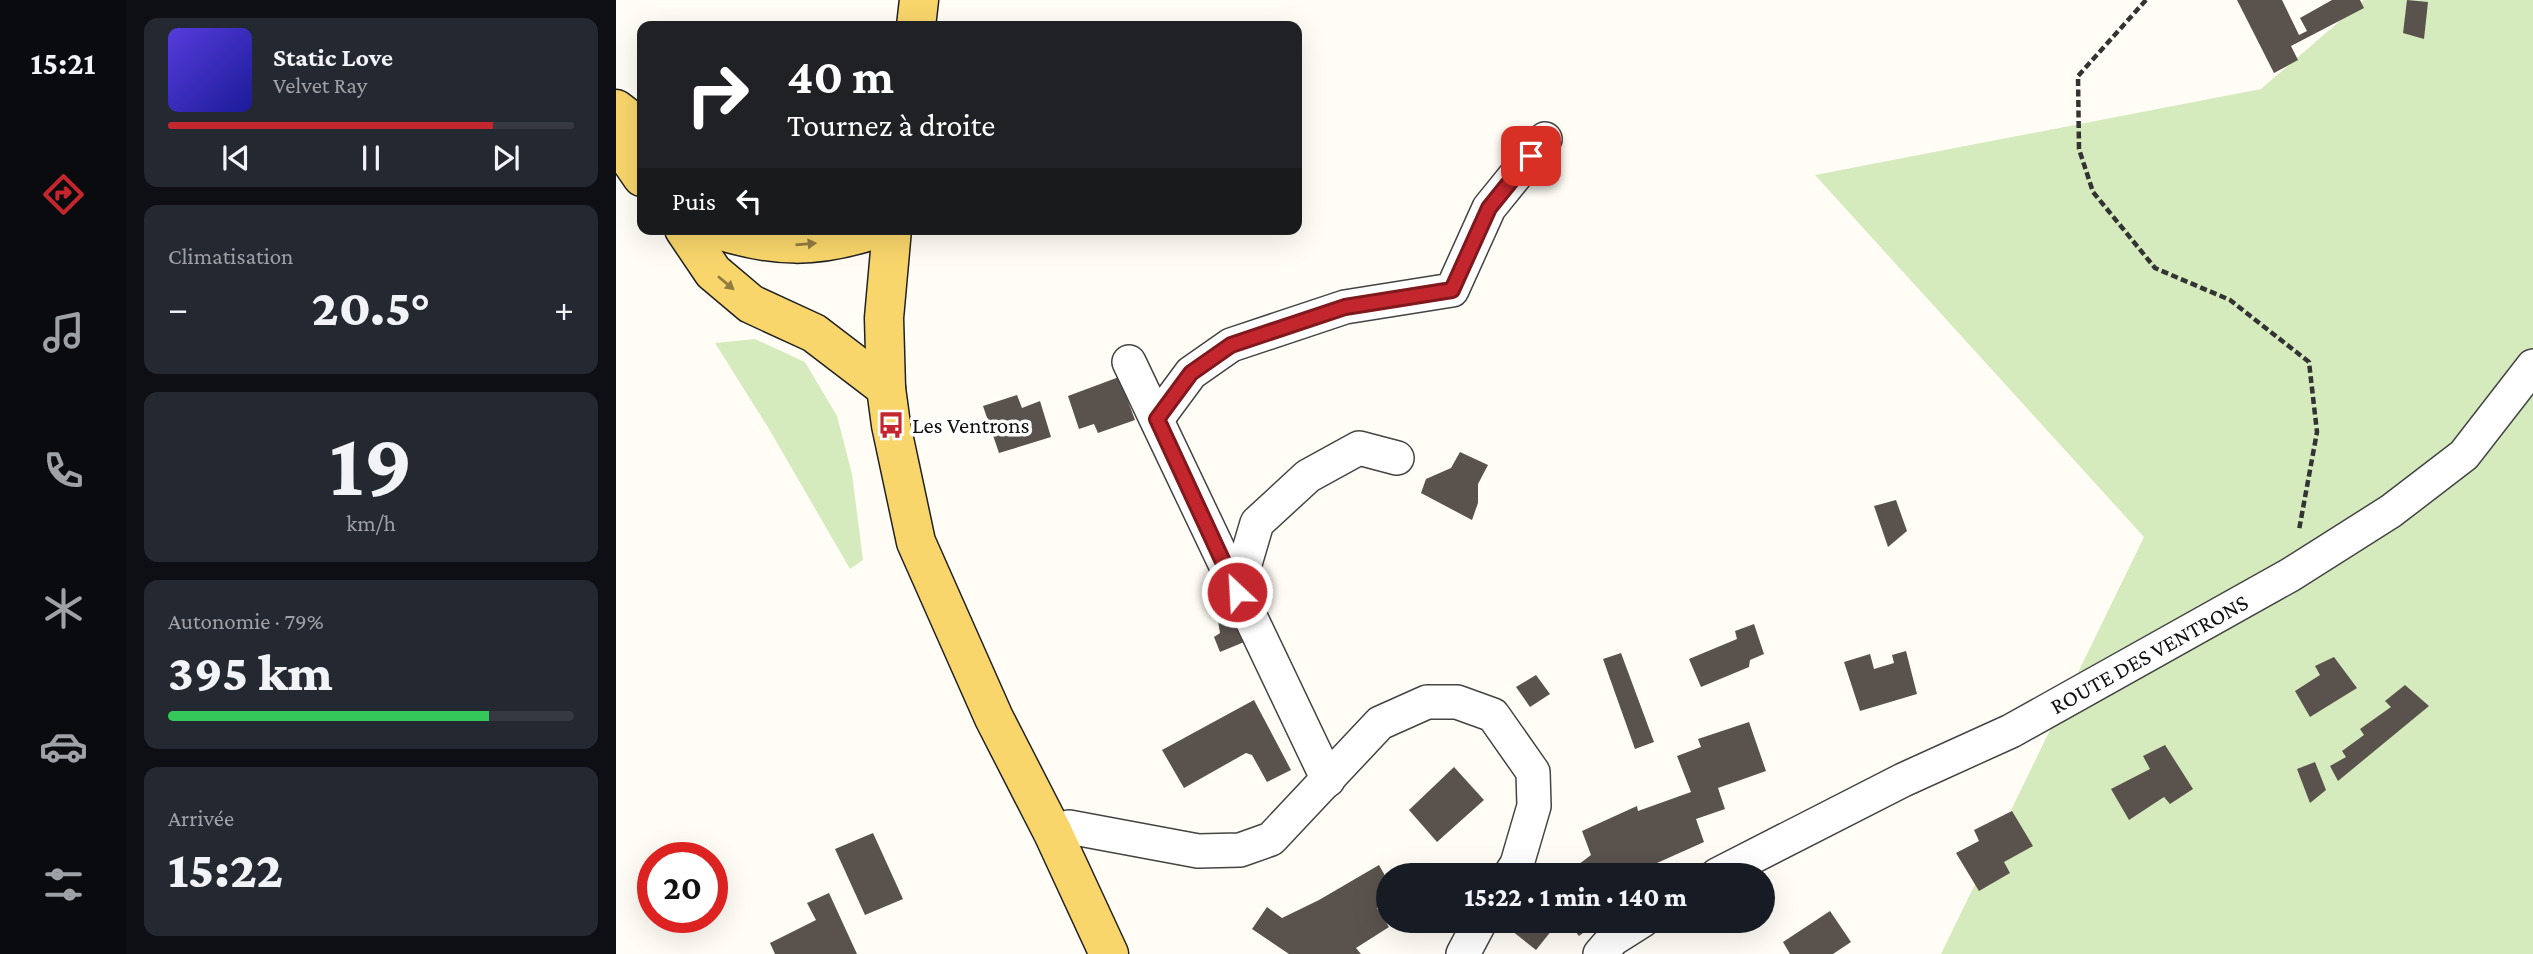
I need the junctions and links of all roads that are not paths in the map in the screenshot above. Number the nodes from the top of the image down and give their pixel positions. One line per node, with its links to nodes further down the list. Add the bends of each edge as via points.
1 (919, 0): 2 (main road)
2 (917, 21)
3 (616, 109): 4 (main road)
4 (637, 125)
5 (616, 139): 7 (main road)
6 (1545, 139): 15 (street, via 1489,208 1452,290 1345,307 1231,345 1191,373)
7 (637, 170)
8 (688, 235): 14 (main road, one-way to 14, via 713,272 751,304 814,333)
9 (734, 235): 10 (main road, one-way to 10, via 795,245)
10 (855, 235)
11 (891, 235): 14 (main road, via 884,318)
12 (1129, 362): 15 (street)
13 (2533, 366): 21 (street, ROUTE DES VENTRONS, via 2464,455 2391,511 2290,575 2011,731)
14 (886, 388): 19 (main road, via 916,542 994,718)
15 (1157, 419): 17 (street)
16 (1397, 458): 17 (street, via 1359,448 1308,476 1257,523)
17 (1237, 592): 18 (street)
18 (1328, 780): 19 (street, via 1271,839 1240,850 1198,851 1069,827); 20 (street, via 1380,723 1427,702 1457,702 1493,715 1533,772 1534,806)
19 (1053, 833): 24 (main road)
20 (1517, 863)
21 (1740, 863)
22 (1474, 933): 25 (street)
23 (1623, 933): 26 (street)
24 (1109, 954)
25 (1463, 954)
26 (1600, 954)

